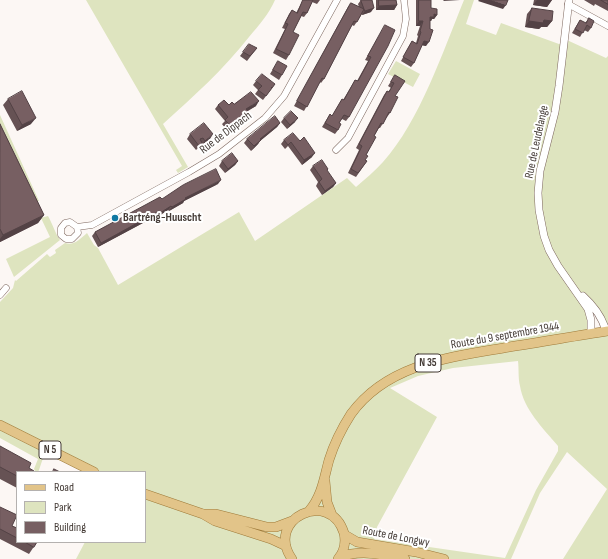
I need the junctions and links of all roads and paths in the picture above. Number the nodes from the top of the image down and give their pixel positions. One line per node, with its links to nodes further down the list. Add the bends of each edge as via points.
1 (337, 0): 6 (street, Rue de Dippach, via 284,96 264,118 219,154 189,172 92,225)
2 (404, 0): 5 (street, via 406,19 403,36 348,138)
3 (569, 2): 4 (street); 7 (street, Rue de Leudelange, via 560,86 540,170 538,193 544,236)
4 (608, 26)
5 (336, 150)
6 (77, 227)
7 (568, 282): 10 (street, Rue de Leudelange, via 595,308); 11 (street, Rue de Leudelange, via 588,309)
8 (6, 288): 9 (street)
9 (0, 295)
10 (607, 331): 11 (main road, Route du 9 septembre 1944 / N 35)
11 (591, 333): 14 (main road, Route du 9 septembre 1944 / N 35, via 450,357 398,374 380,385 352,413 334,445)
12 (3, 427): 13 (main road, N 5)
13 (92, 471)
14 (325, 480): 16 (main road, N 35); 18 (main road, N 35, via 327,502)
15 (146, 494): 17 (main road)
16 (310, 511): 18 (main road); 19 (main road)
17 (203, 514): 19 (main road, via 216,514 267,527 276,527); 21 (main road, via 215,521)
18 (332, 515): 20 (main road)
19 (292, 521): 21 (main road, via 286,533)
20 (345, 536): 22 (main road); 25 (main road, Route de Longwy, via 357,542)
21 (286, 546): 23 (main road)
22 (339, 558): 24 (main road, Route de Longwy, via 363,552)
23 (292, 559)
24 (405, 559)
25 (444, 559)

